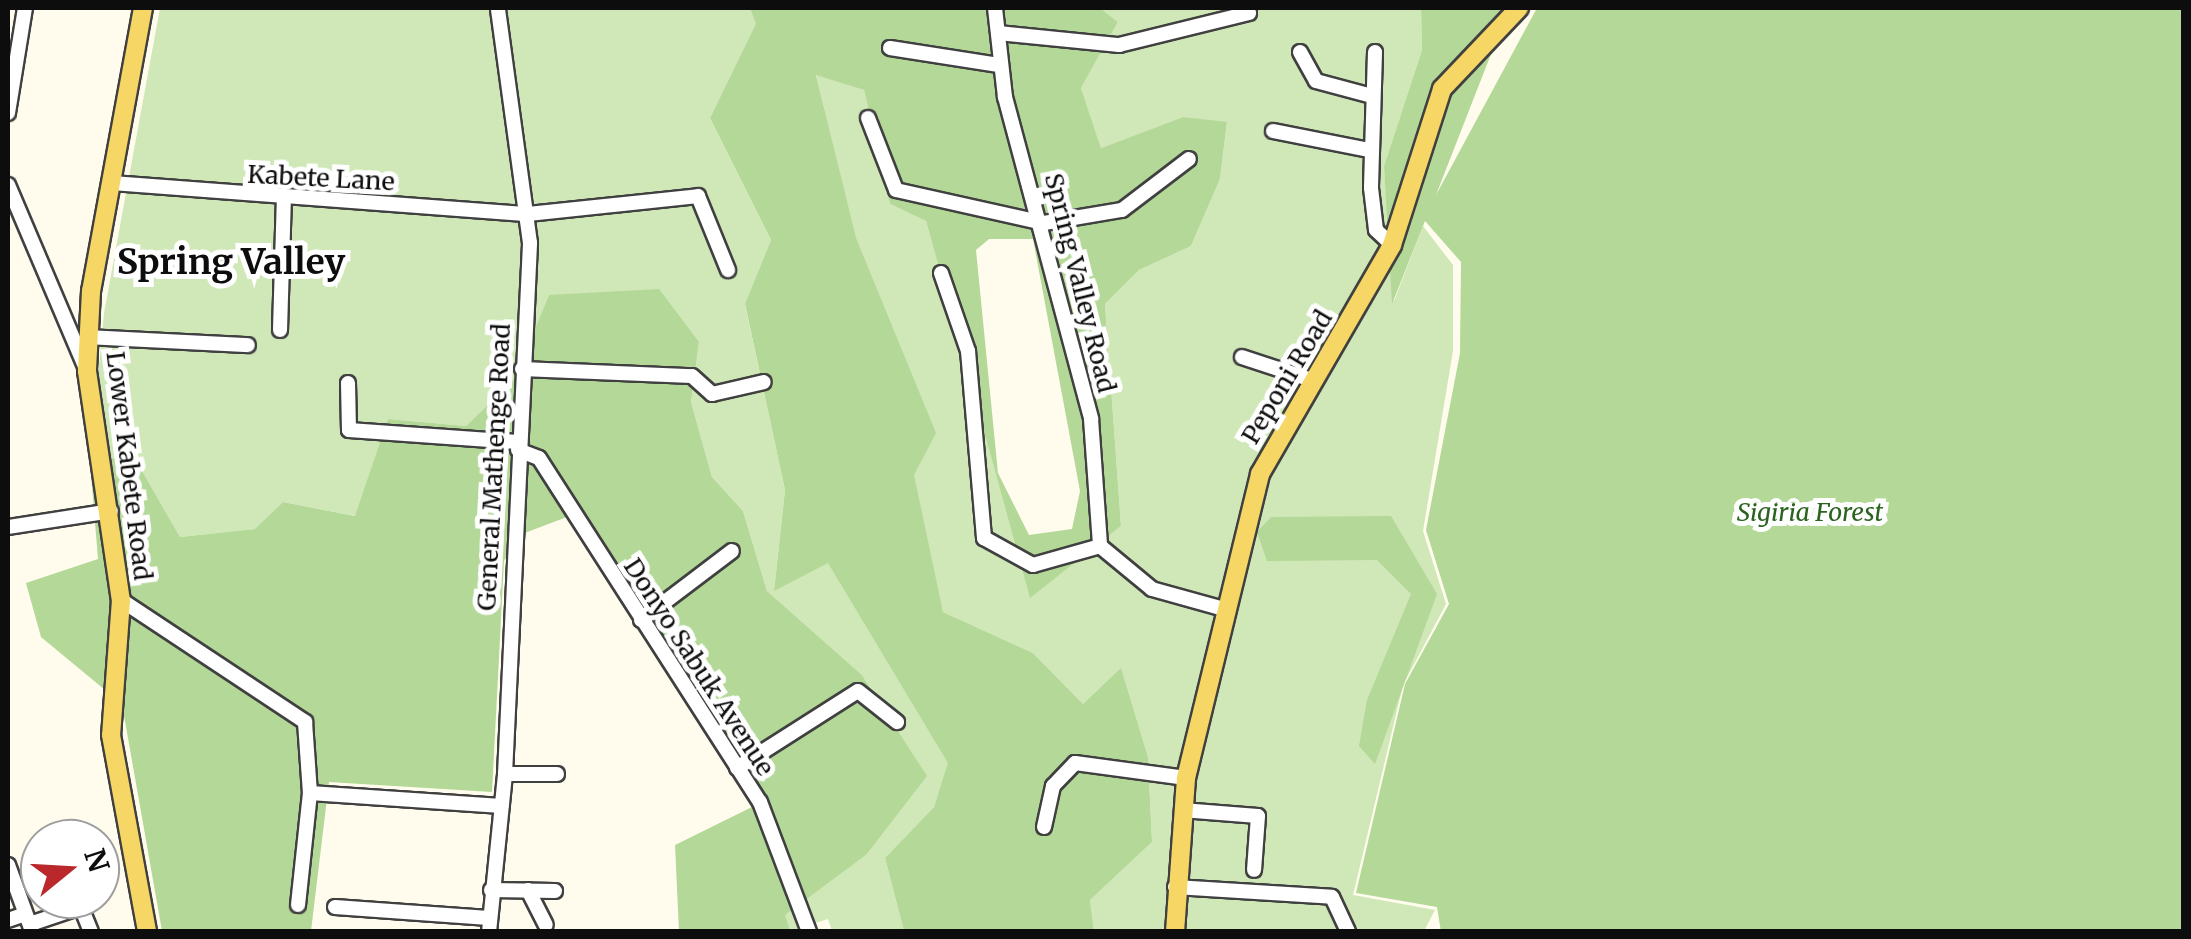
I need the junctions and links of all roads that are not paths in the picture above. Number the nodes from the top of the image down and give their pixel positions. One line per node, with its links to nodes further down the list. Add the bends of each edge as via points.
1 (25, 8): 13 (street)
2 (142, 8): 18 (main road, Lower Kabete Road)
3 (498, 8): 21 (street, General Mathenge Road)
4 (995, 8): 7 (street, Spring Valley Road)
5 (1519, 8): 23 (main road, Peponi Road, via 1442,89)
6 (1249, 14): 7 (street, via 1120,46)
7 (998, 33): 11 (street, Spring Valley Road)
8 (890, 48): 11 (street)
9 (1300, 52): 12 (street, via 1316,82)
10 (1375, 52): 12 (street)
11 (999, 64): 22 (street, Spring Valley Road)
12 (1372, 96): 16 (street)
13 (8, 113)
14 (868, 118): 22 (street, via 896,190)
15 (1272, 131): 16 (street)
16 (1369, 150): 23 (street, via 1376,230)
17 (1189, 159): 22 (street, via 1122,210)
18 (112, 183): 20 (street, Kabete Lane); 27 (main road, Lower Kabete Road)
19 (8, 185): 31 (street)
20 (284, 198): 21 (street, Kabete Lane); 26 (street)
21 (528, 214): 24 (street, Kabete Lane, via 698,196); 30 (street, General Mathenge Road)
22 (1044, 224): 38 (street, Spring Valley Road, via 1091,419)
23 (1392, 245): 32 (main road, Peponi Road)
24 (728, 270)
25 (941, 273): 38 (street, via 968,351 984,538 1033,565)
26 (280, 330)
27 (88, 337): 28 (street); 31 (main road, Lower Kabete Road)
28 (248, 346)
29 (1242, 357): 32 (street)
30 (522, 370): 33 (street, via 692,376 712,394); 35 (street, General Mathenge Road)
31 (87, 371): 36 (main road, Lower Kabete Road)
32 (1312, 380): 41 (main road, Peponi Road, via 1260,474)
33 (764, 382)
34 (348, 383): 35 (street, via 350,430)
35 (518, 446): 42 (street, Donyo Sabuk Avenue, via 539,458); 45 (street, General Mathenge Road)
36 (111, 511): 37 (street); 40 (main road, Lower Kabete Road)
37 (8, 528)
38 (1100, 546): 41 (street, via 1152,590)
39 (732, 551): 42 (street)
40 (120, 600): 48 (street, via 305,722); 65 (main road, Lower Kabete Road, via 111,734)
41 (1227, 610): 47 (main road, Peponi Road)
42 (640, 620): 44 (street, Donyo Sabuk Avenue)
43 (896, 722): 44 (street, via 858,690)
44 (738, 768): 66 (street, Donyo Sabuk Avenue, via 774,827)
45 (505, 774): 46 (street); 49 (street, General Mathenge Road)
46 (557, 774)
47 (1186, 778): 50 (main road, Peponi Road); 51 (street, via 1075,764 1053,786)
48 (310, 792): 49 (street); 58 (street)
49 (502, 806): 55 (street, General Mathenge Road)
50 (1182, 810): 53 (street, via 1258,816); 54 (main road, Peponi Road)
51 (1044, 827)
52 (8, 865): 61 (street)
53 (1254, 870)
54 (1175, 887): 67 (main road, Peponi Road); 68 (street, via 1332,897)
55 (491, 890): 56 (street); 62 (street, General Mathenge Road)
56 (528, 890): 57 (street); 63 (street)
57 (555, 891)
58 (298, 905)
59 (335, 907): 62 (street)
60 (8, 920): 61 (street)
61 (29, 923): 64 (street, via 81,907)
62 (489, 925)
63 (546, 925)
64 (91, 932)
65 (147, 932)
66 (809, 932)
67 (1175, 932)
68 (1348, 932)

